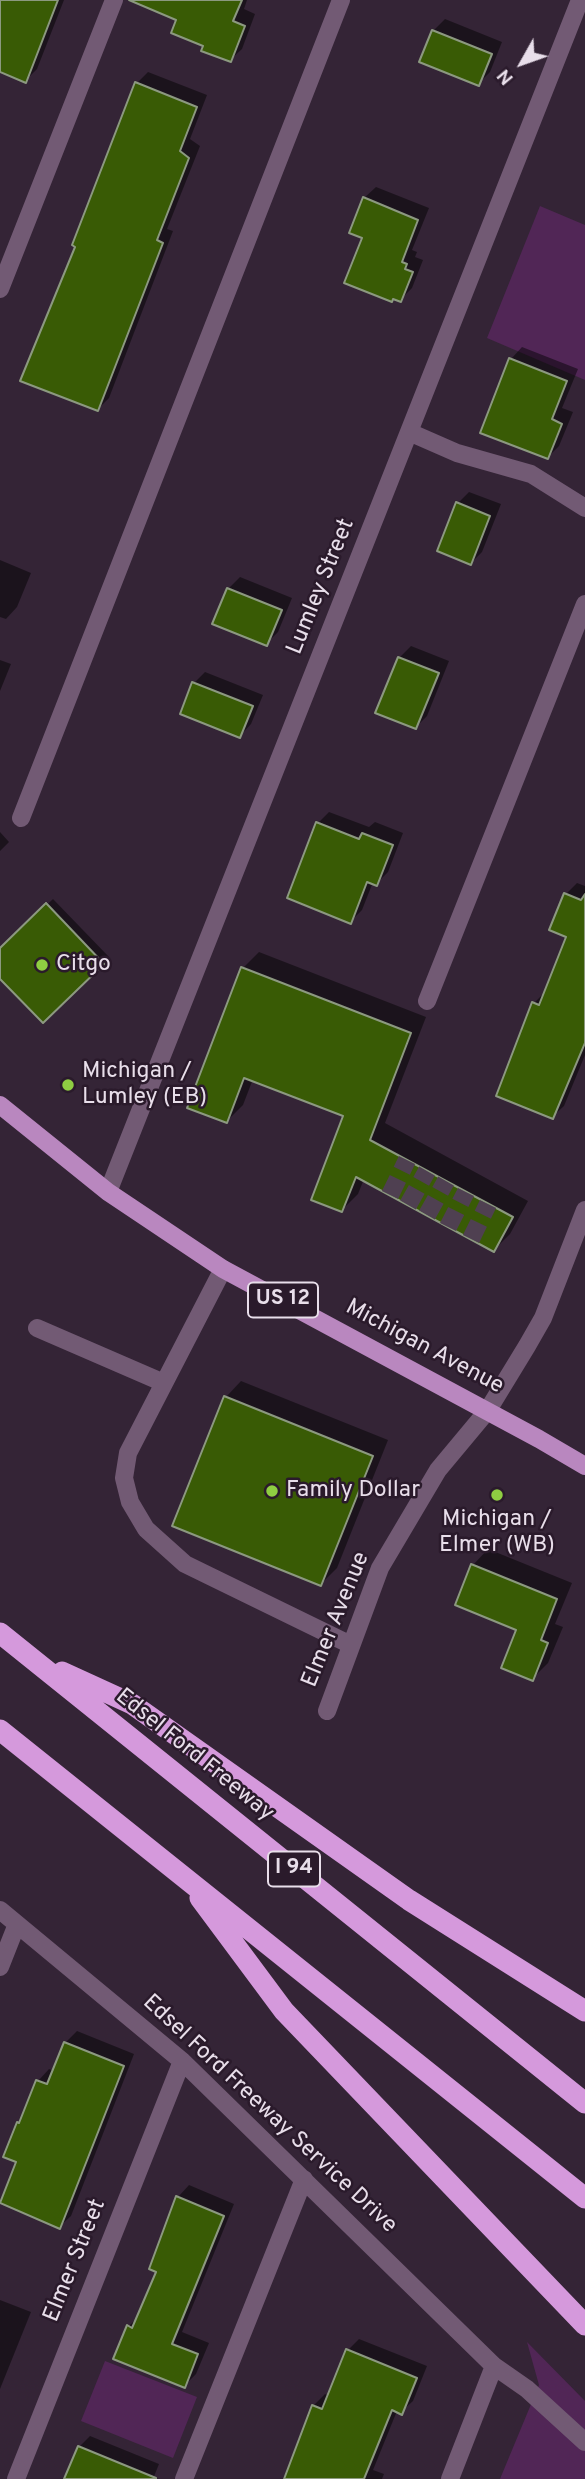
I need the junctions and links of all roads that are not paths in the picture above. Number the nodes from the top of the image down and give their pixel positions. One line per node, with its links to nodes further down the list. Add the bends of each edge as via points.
1 (114, 0): 4 (street)
2 (341, 0): 8 (street)
3 (580, 0): 5 (street, Lumley Street)
4 (0, 289)
5 (409, 432): 6 (street, via 457,453 531,474); 11 (street, Lumley Street)
6 (585, 508)
7 (585, 604): 9 (street)
8 (21, 818)
9 (427, 1001)
10 (0, 1105): 11 (main road, Michigan Avenue / US 12)
11 (108, 1192): 13 (main road, Michigan Avenue / US 12)
12 (585, 1210): 16 (street, Elmer Avenue, via 543,1318)
13 (223, 1269): 15 (street); 16 (main road, Michigan Avenue / US 12)
14 (37, 1328): 15 (street)
15 (164, 1383): 19 (street, via 128,1453 124,1478 130,1502 146,1529 185,1564)
16 (488, 1410): 17 (main road, Michigan Avenue / US 12); 19 (street, Elmer Avenue, via 438,1471 380,1568)
17 (585, 1466)
18 (0, 1633): 20 (highway, Edsel Ford Freeway / I 94)
19 (351, 1645): 21 (street, Elmer Avenue)
20 (30, 1657): 27 (highway, via 132,1704 409,1900); 29 (highway, Edsel Ford Freeway / I 94)
21 (327, 1711)
22 (0, 1730): 23 (highway)
23 (182, 1874): 31 (highway); 32 (highway, via 284,2011)
24 (0, 1910): 25 (street, Edsel Ford Freeway Service Drive)
25 (17, 1924): 26 (street); 28 (street, Edsel Ford Freeway Service Drive)
26 (0, 1967)
27 (585, 2011)
28 (182, 2061): 30 (street, Edsel Ford Freeway Service Drive); 35 (street, Elmer Street)
29 (585, 2103)
30 (304, 2179): 33 (street, Edsel Ford Freeway Service Drive); 36 (street)
31 (585, 2198)
32 (585, 2325)
33 (494, 2366): 34 (street, Edsel Ford Freeway Service Drive, via 527,2389); 37 (street)
34 (585, 2442)
35 (16, 2479)
36 (184, 2479)
37 (450, 2479)

